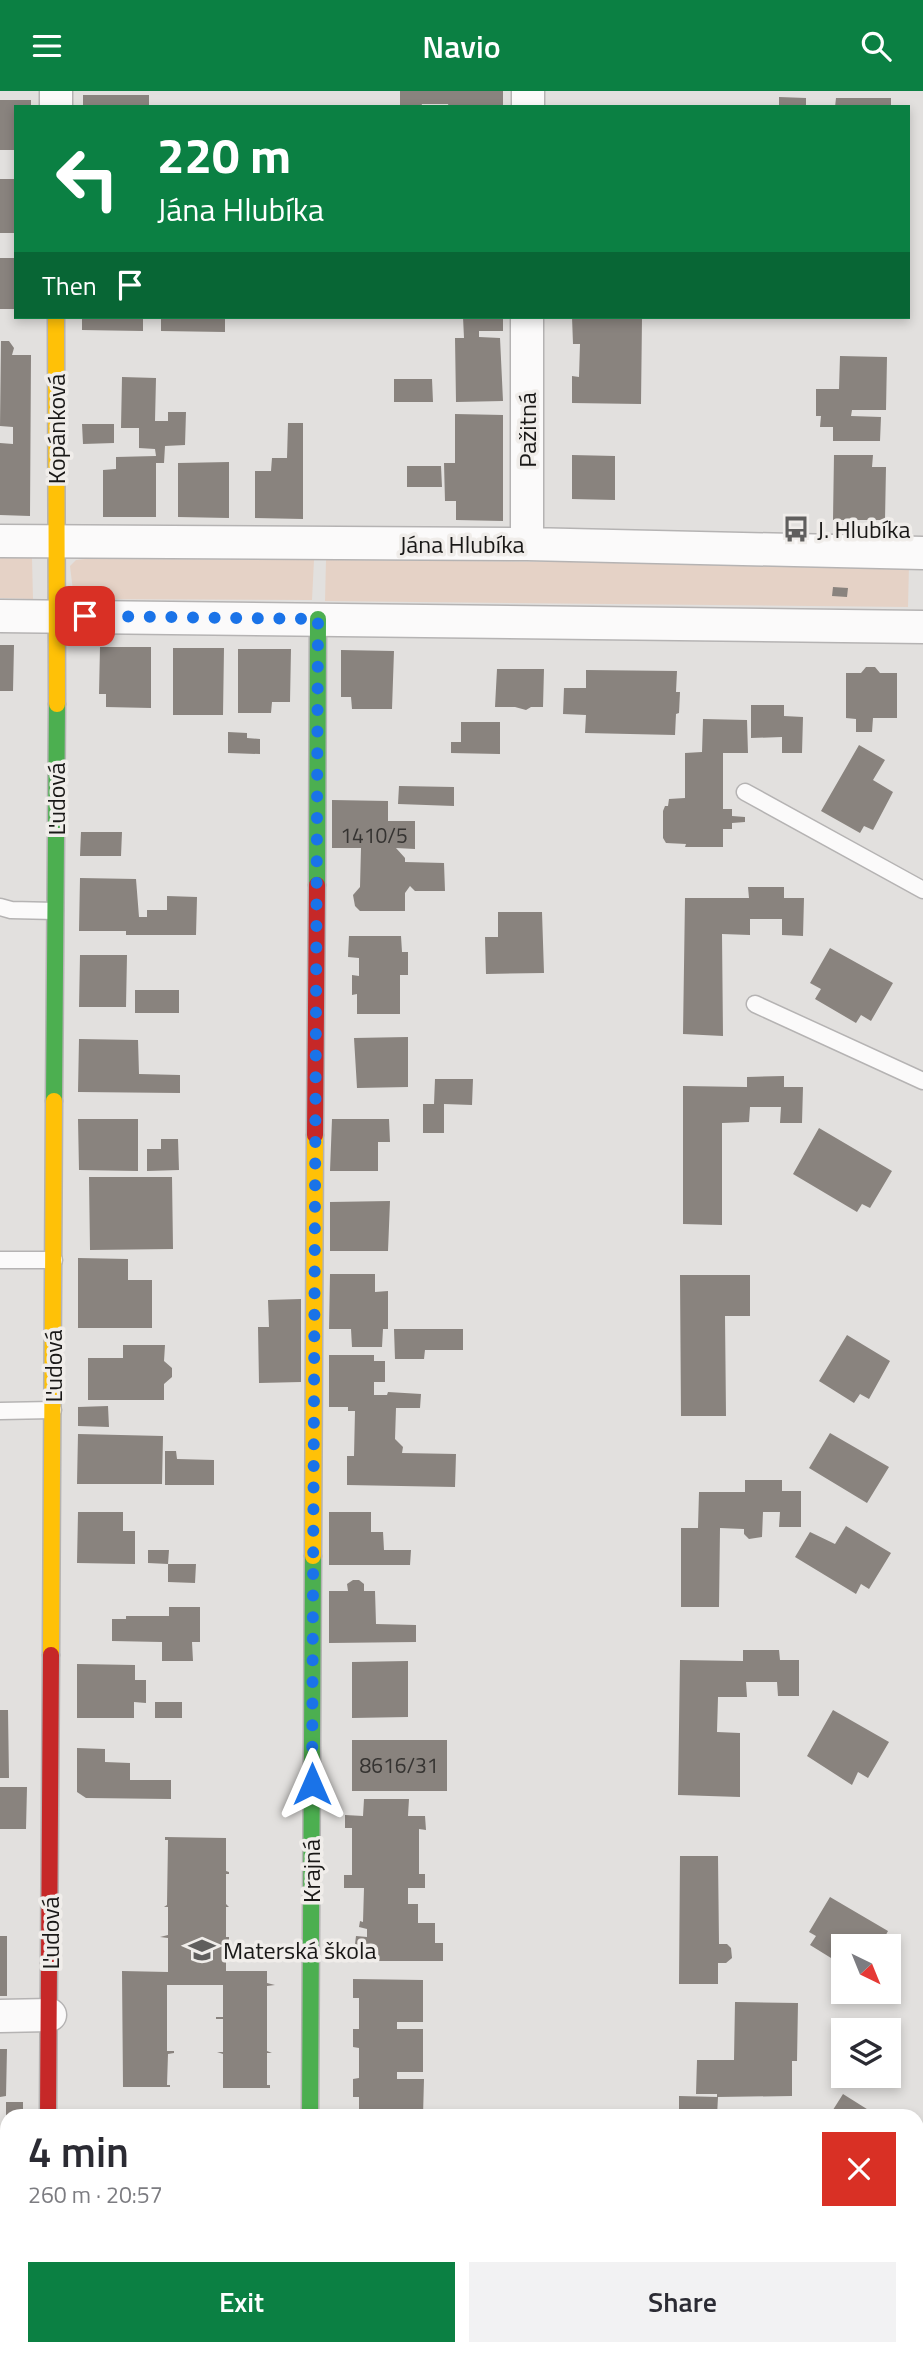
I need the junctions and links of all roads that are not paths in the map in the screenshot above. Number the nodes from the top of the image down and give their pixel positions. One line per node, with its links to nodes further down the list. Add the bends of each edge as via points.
1 (56, 319): 4 (street, Kopánková)
2 (527, 319): 5 (street, Pažitná)
3 (0, 541): 4 (street, Jána Hlubíka)
4 (57, 541): 5 (street, Jána Hlubíka); 8 (street, Kopánková)
5 (527, 544): 6 (street, Jána Hlubíka)
6 (923, 552)
7 (0, 615): 8 (street)
8 (57, 616): 9 (street); 14 (street, Ľudová)
9 (318, 619): 10 (street); 24 (street, Krajná)
10 (923, 627)
11 (745, 792): 12 (lane)
12 (923, 890)
13 (0, 907): 14 (lane)
14 (55, 911): 18 (street, Ľudová)
15 (755, 1004): 16 (lane)
16 (923, 1081)
17 (0, 1260): 18 (lane)
18 (54, 1260): 20 (street, Ľudová)
19 (0, 1411): 20 (lane)
20 (53, 1411): 21 (street, Ľudová)
21 (50, 2015): 22 (street); 23 (street, Ľudová)
22 (0, 2016)
23 (48, 2109)
24 (310, 2109)

